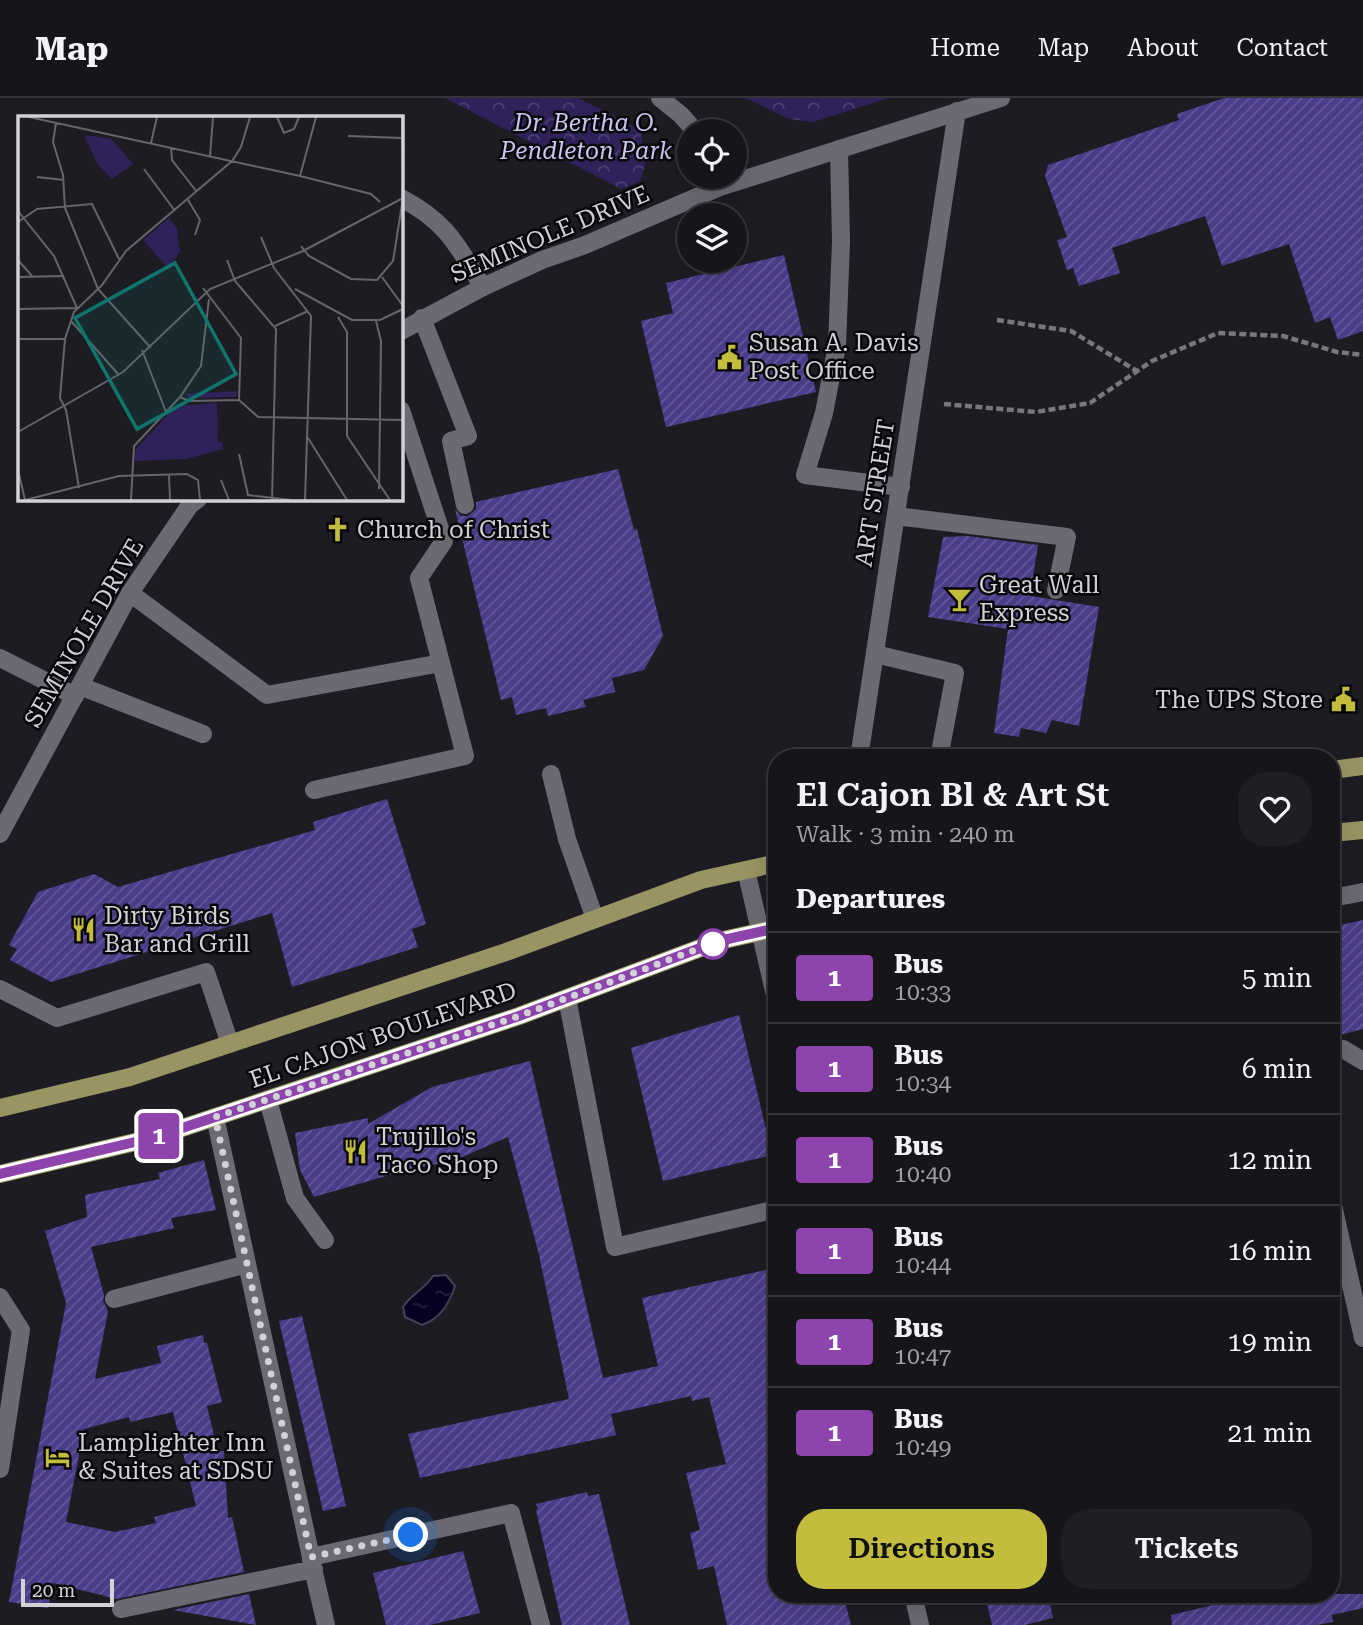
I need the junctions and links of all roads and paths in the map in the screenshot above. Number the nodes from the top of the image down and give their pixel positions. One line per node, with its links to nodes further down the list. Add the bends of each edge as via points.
1 (660, 98): 4 (street)
2 (1001, 98): 3 (street, SEMINOLE DRIVE)
3 (957, 111): 5 (street, SEMINOLE DRIVE); 17 (street, ART STREET)
4 (684, 119)
5 (839, 149): 6 (street, SEMINOLE DRIVE); 17 (street, via 837,346 824,413 805,475)
6 (747, 174)
7 (703, 189): 9 (street, SEMINOLE DRIVE)
8 (402, 199): 9 (street, via 448,232)
9 (483, 287): 10 (street, SEMINOLE DRIVE)
10 (422, 318): 12 (street, SEMINOLE DRIVE); 19 (street, via 468,436 451,441)
11 (997, 320): 14 (path, via 1071,331)
12 (402, 330)
13 (1363, 355): 14 (path, via 1283,336 1219,333)
14 (1137, 371): 15 (path, via 1090,403 1037,412)
15 (944, 404)
16 (402, 413): 25 (street, via 444,541 419,578)
17 (901, 487): 20 (street, ART STREET)
18 (197, 500): 22 (street, SEMINOLE DRIVE)
19 (465, 505)
20 (896, 516): 21 (street, via 1067,537); 23 (street, ART STREET)
21 (1056, 590)
22 (130, 593): 25 (street, via 267,695); 26 (street, SEMINOLE DRIVE)
23 (875, 654): 28 (street, ART STREET); 29 (street, via 955,673)
24 (0, 658): 26 (street)
25 (441, 663): 33 (street, via 465,756)
26 (77, 691): 27 (street); 36 (street, SEMINOLE DRIVE)
27 (203, 734)
28 (860, 749)
29 (941, 749)
30 (1363, 766): 31 (main road)
31 (1340, 769)
32 (551, 774): 41 (street, via 567,839)
33 (314, 790)
34 (1363, 830): 35 (main road)
35 (1340, 832)
36 (0, 834)
37 (768, 865): 38 (main road, EL CAJON BOULEVARD)
38 (746, 870): 41 (main road, EL CAJON BOULEVARD, via 701,880); 42 (street)
39 (1363, 892): 40 (street)
40 (1340, 896)
41 (595, 919): 46 (main road, EL CAJON BOULEVARD)
42 (768, 927)
43 (768, 930): 45 (main road, EL CAJON BOULEVARD, via 719,941)
44 (0, 989): 46 (street, via 57,1018 206,972)
45 (567, 998): 49 (main road, EL CAJON BOULEVARD); 53 (street, via 615,1247)
46 (230, 1044): 50 (main road, EL CAJON BOULEVARD, via 130,1077)
47 (1340, 1050): 48 (street)
48 (1363, 1061)
49 (268, 1100): 51 (main road, EL CAJON BOULEVARD); 55 (street, via 295,1198)
50 (0, 1108)
51 (215, 1117): 52 (main road, EL CAJON BOULEVARD, via 152,1138); 56 (street)
52 (0, 1174)
53 (768, 1211)
54 (1340, 1236): 59 (street)
55 (325, 1240)
56 (247, 1264): 58 (street); 61 (street)
57 (0, 1297): 60 (street, via 21,1330)
58 (114, 1299)
59 (1363, 1338)
60 (0, 1469)
61 (312, 1563): 63 (street); 64 (street); 65 (street, via 511,1513)
62 (915, 1603): 66 (street)
63 (121, 1609)
64 (326, 1625)
65 (541, 1625)
66 (920, 1625)

